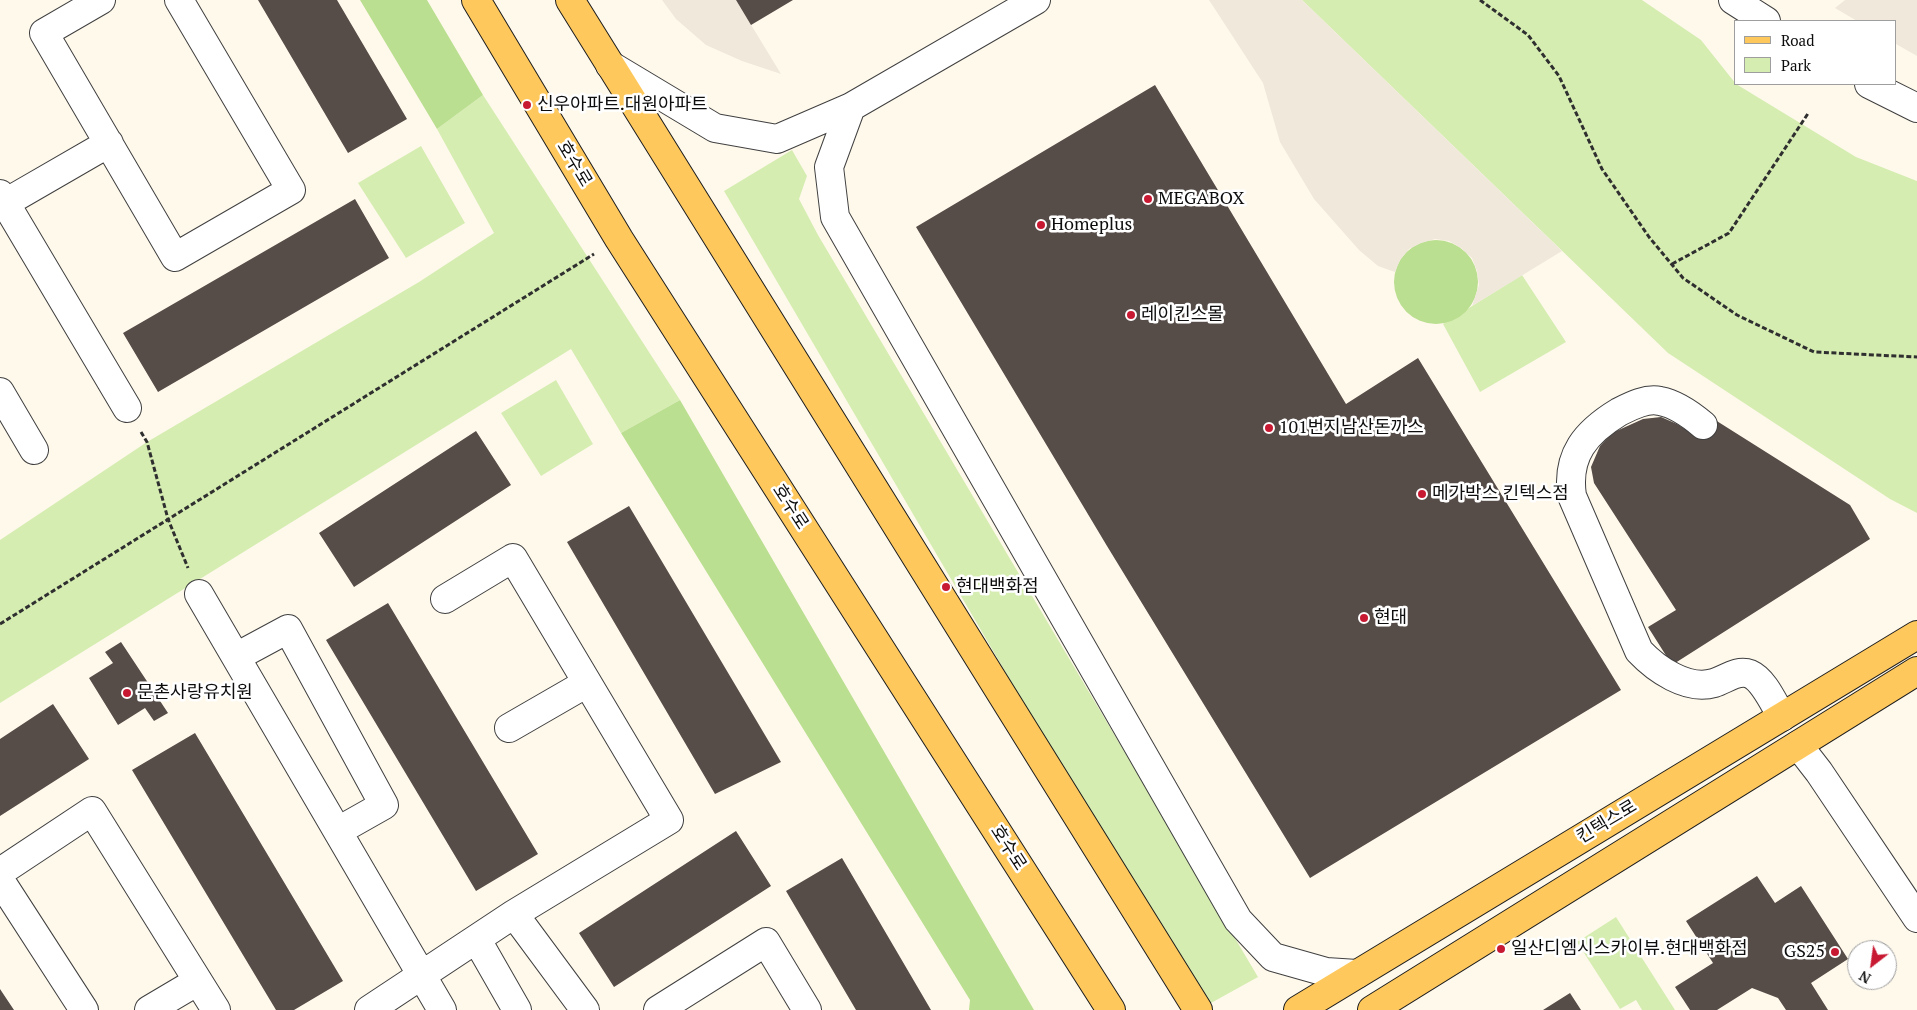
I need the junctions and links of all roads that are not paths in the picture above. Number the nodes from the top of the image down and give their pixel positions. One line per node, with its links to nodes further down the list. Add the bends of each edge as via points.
1 (102, 0): 12 (street, via 44,33)
2 (179, 0): 12 (street, via 290,190 176,257)
3 (476, 0): 46 (main road, 호수로, via 619,239)
4 (570, 0): 8 (main road)
5 (1036, 0): 10 (street)
6 (1733, 0): 7 (street)
7 (1764, 20)
8 (610, 65): 10 (street, via 715,128 777,139); 47 (main road)
9 (1871, 85): 11 (street)
10 (851, 107): 33 (street, via 829,167 835,217 1238,920 1273,957 1326,972)
11 (1917, 108)
12 (108, 143): 13 (street)
13 (2, 201): 15 (street)
14 (0, 392): 17 (street)
15 (127, 408)
16 (1703, 424): 24 (street, via 1676,406 1658,400 1644,401 1625,409 1600,424 1577,452 1571,473 1572,496 1639,651 1649,662 1674,678 1699,684 1712,684 1738,672 1750,674 1759,680)
17 (34, 450)
18 (199, 594): 21 (street)
19 (445, 599): 23 (street, via 513,558)
20 (1917, 635): 24 (main road, 킨텍스로)
21 (236, 657): 27 (street); 27 (street, via 288,629 384,805)
22 (1917, 671): 26 (main road, 킨텍스로)
23 (587, 682): 25 (street); 30 (street, via 669,820)
24 (1782, 716): 33 (main road, 킨텍스로)
25 (509, 728)
26 (1798, 745): 31 (street); 36 (main road, 킨텍스로)
27 (338, 831): 34 (street)
28 (0, 872): 35 (street, via 92,811)
29 (0, 880): 37 (street)
30 (514, 914): 32 (street); 43 (street)
31 (1917, 918)
32 (477, 940): 34 (street); 42 (street)
33 (1357, 974): 48 (main road, 킨텍스로)
34 (422, 975): 40 (street); 41 (street)
35 (198, 981): 38 (street); 39 (street)
36 (1377, 1008)
37 (84, 1010)
38 (149, 1010)
39 (216, 1010)
40 (370, 1010)
41 (442, 1010)
42 (517, 1010)
43 (585, 1010)
44 (658, 1010): 45 (street, via 766,942)
45 (807, 1010)
46 (1111, 1010)
47 (1198, 1010)
48 (1298, 1010)

